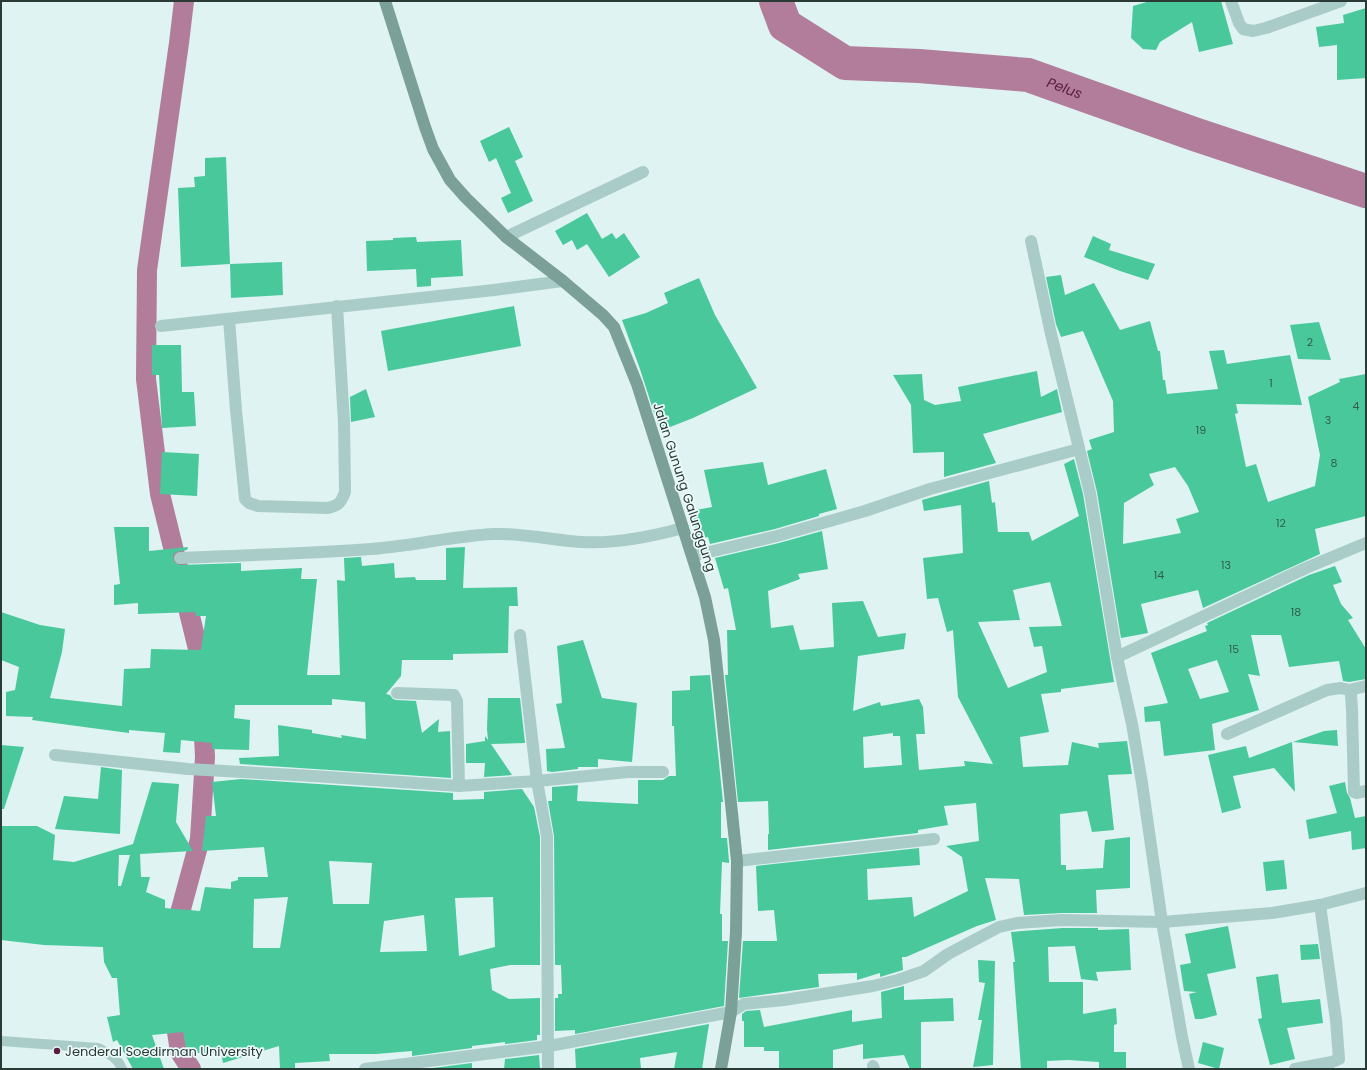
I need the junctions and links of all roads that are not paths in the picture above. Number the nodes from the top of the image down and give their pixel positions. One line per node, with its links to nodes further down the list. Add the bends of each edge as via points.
1 (385, 1): 6 (street, Jalan Gunung Galunggung, via 425,127 440,163 460,192)
2 (1232, 1): 4 (street, via 1243,29 1253,31)
3 (1341, 1): 4 (street)
4 (1325, 4)
5 (643, 172): 6 (street)
6 (506, 237): 8 (street, Jalan Gunung Galunggung)
7 (1031, 240): 12 (street)
8 (563, 281): 9 (street); 13 (street, Jalan Gunung Galunggung, via 614,327 637,384)
9 (337, 306): 10 (street); 10 (street, via 344,422 345,492 337,506 327,508 258,506 245,499)
10 (229, 319): 11 (street)
11 (160, 326)
12 (1079, 449): 15 (street, via 930,489 865,512); 18 (street, via 1090,493)
13 (683, 528): 15 (street, Jalan Gunung Galunggung); 16 (street, via 636,539 595,542 494,534 370,549)
14 (1366, 543): 18 (street, via 1306,568)
15 (692, 556): 29 (street, Jalan Gunung Galunggung, via 705,597 714,640)
16 (180, 558)
17 (520, 635): 25 (street)
18 (1117, 657): 32 (street, via 1141,776)
19 (1366, 686): 20 (street)
20 (1349, 690): 22 (street, via 1327,690); 27 (street, via 1352,710 1354,792)
21 (397, 693): 26 (street, via 455,696)
22 (1226, 734)
23 (55, 756): 26 (street, via 188,769)
24 (663, 772): 25 (street, via 628,772)
25 (537, 781): 26 (street); 35 (street, via 548,836)
26 (459, 786)
27 (1366, 791)
28 (934, 839): 29 (street)
29 (737, 862): 33 (street, Jalan Gunung Galunggung)
30 (1366, 893): 31 (street)
31 (1320, 905): 32 (street, via 1272,913); 41 (street, via 1339,1059)
32 (1162, 922): 33 (street, via 1062,920 1017,923 999,927 948,954 924,971 898,980 784,1000 744,1004); 40 (street)
33 (731, 1012): 35 (street); 39 (street, Jalan Gunung Galunggung)
34 (1, 1041): 36 (lane, via 98,1048 120,1063)
35 (549, 1046): 37 (street); 38 (street)
36 (122, 1069)
37 (365, 1069)
38 (548, 1069)
39 (721, 1069)
40 (1189, 1069)
41 (1295, 1069)

